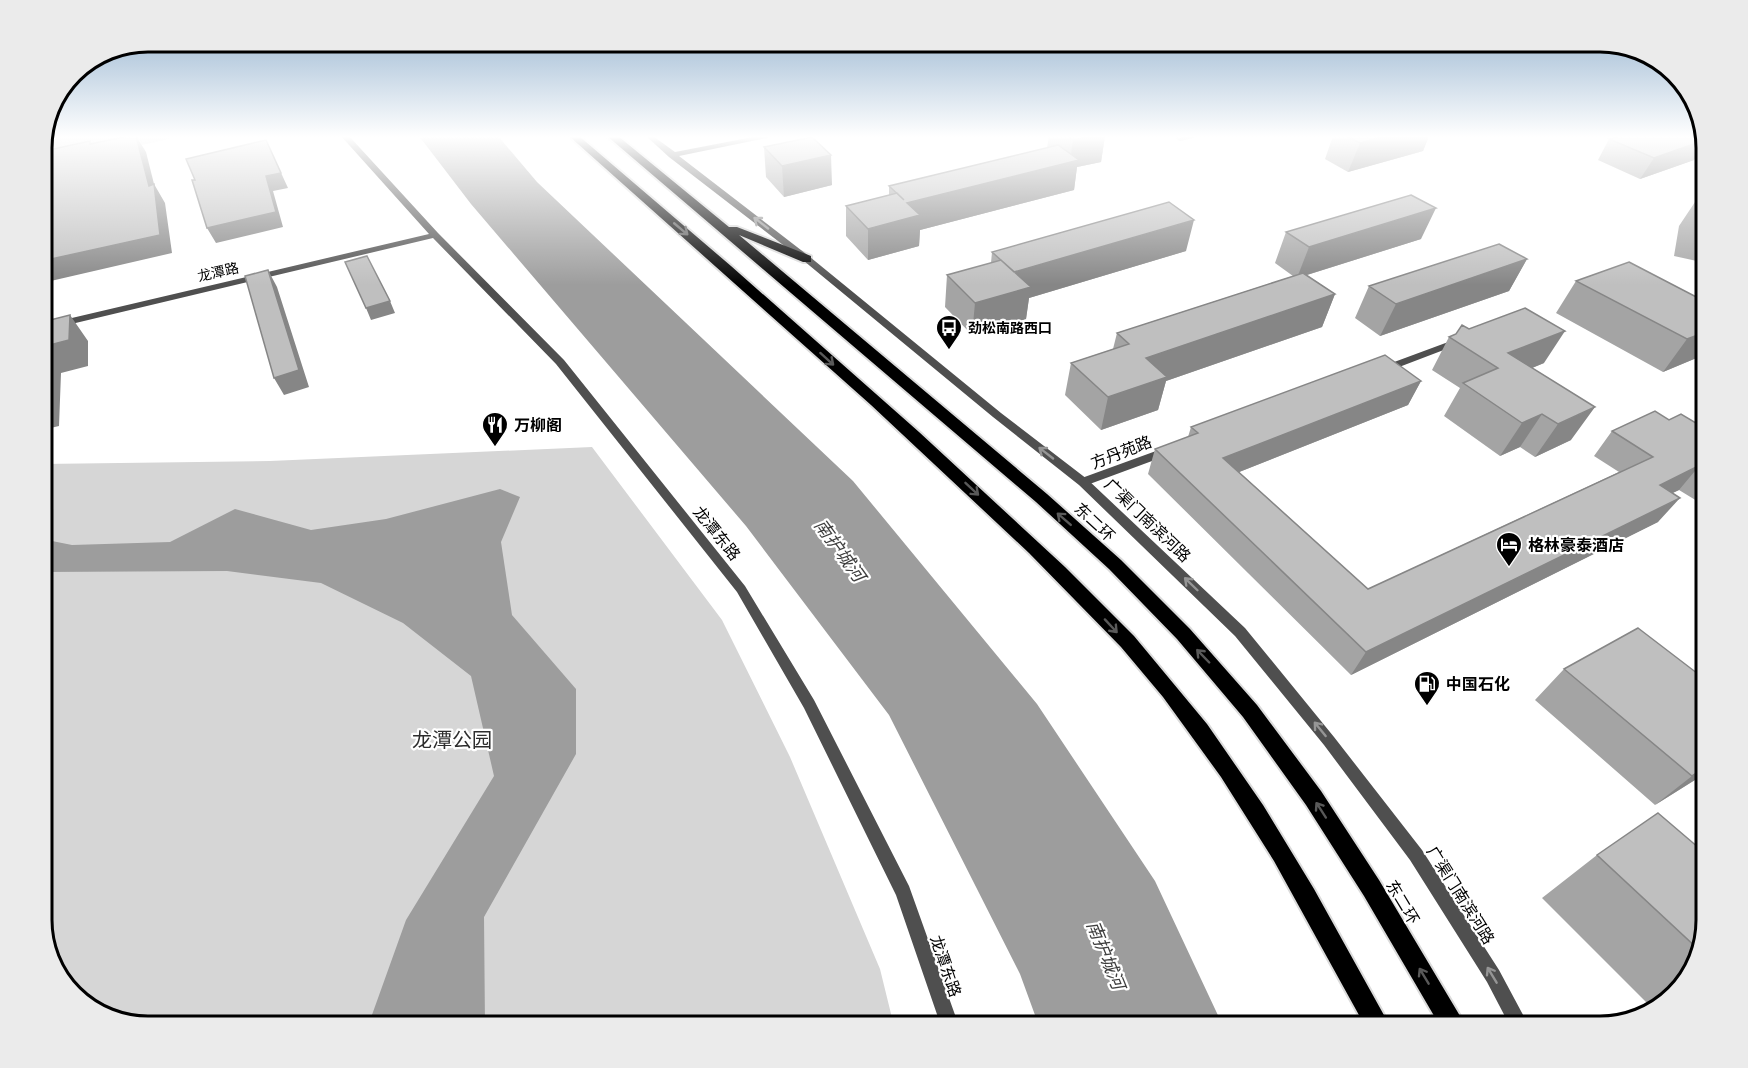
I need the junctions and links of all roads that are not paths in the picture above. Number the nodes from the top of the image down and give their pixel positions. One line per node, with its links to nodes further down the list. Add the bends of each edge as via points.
1 (391, 186): 6 (street, 龙潭东路)
2 (629, 186): 14 (highway, one-way to 14, via 930,450 1109,623 1170,691 1244,792)
3 (673, 186): 5 (highway, 东二环)
4 (712, 186): 7 (street, 广渠门南滨河路, one-way to 4)
5 (718, 223): 7 (highway); 15 (highway, 东二环, one-way to 5, via 1376,894 1297,773 1216,670 1062,518)
6 (435, 234): 8 (street, 龙潭路); 13 (street, 龙潭东路, via 560,362 741,589 809,704 903,892)
7 (807, 259): 12 (street, 广渠门南滨河路, one-way to 7)
8 (53, 325)
9 (1473, 336): 10 (street)
10 (1373, 374)
11 (1172, 449): 12 (street, 方丹苑路)
12 (1083, 482): 16 (street, 广渠门南滨河路, one-way to 12, via 1416,855 1329,741 1240,632)
13 (946, 1016)
14 (1373, 1016)
15 (1448, 1016)
16 (1515, 1016)

